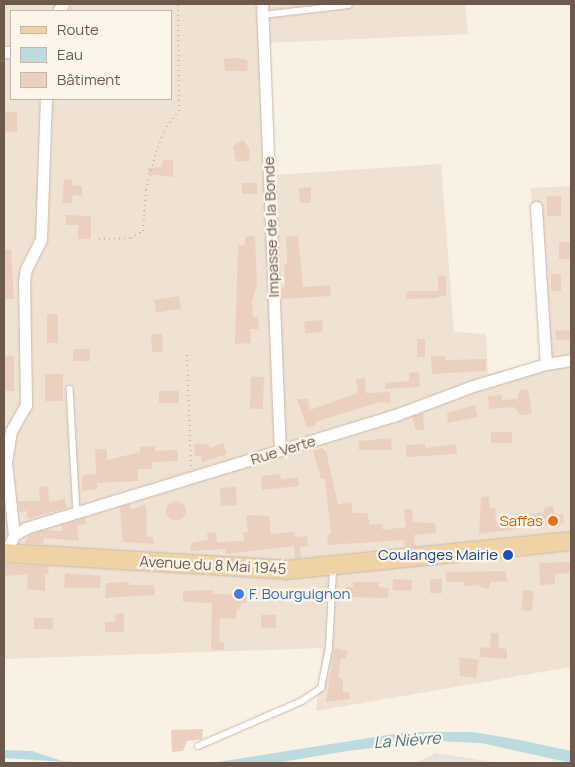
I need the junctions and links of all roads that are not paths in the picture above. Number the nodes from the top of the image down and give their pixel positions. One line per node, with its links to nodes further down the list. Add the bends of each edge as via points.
1 (348, 5): 2 (lane)
2 (263, 9): 8 (street, Impasse de la Bonde)
3 (46, 100): 10 (street, via 41,240 26,269 24,281 26,405 11,431 6,462)
4 (536, 207): 6 (street)
5 (571, 360): 6 (street, Rue Verte)
6 (546, 364): 8 (street, Rue Verte)
7 (70, 389): 9 (lane)
8 (280, 450): 9 (street, Rue Verte)
9 (77, 515): 10 (street, Rue Verte)
10 (14, 535): 12 (street)
11 (571, 541): 13 (main road, Avenue du 8 Mai 1945)
12 (4, 553): 13 (main road, Avenue du 8 Mai 1945, via 247,569)
13 (333, 566): 14 (lane, via 329,648 321,688 302,701)
14 (198, 746)

